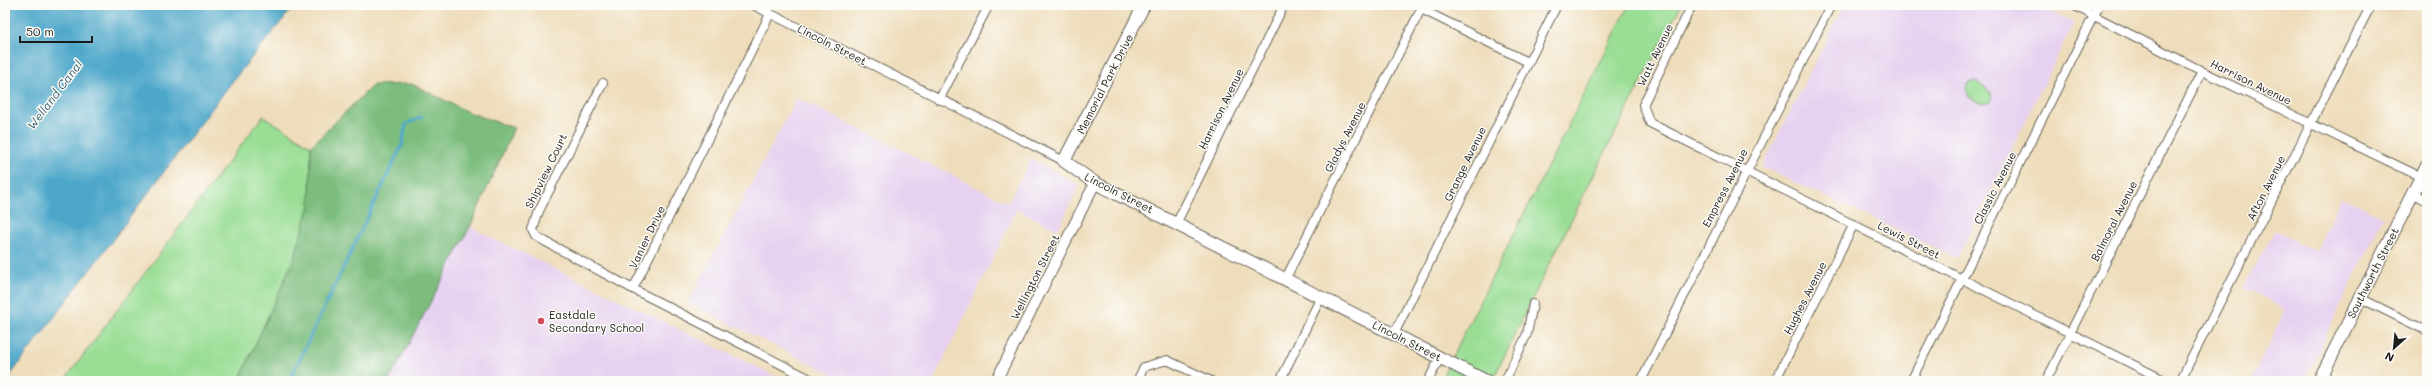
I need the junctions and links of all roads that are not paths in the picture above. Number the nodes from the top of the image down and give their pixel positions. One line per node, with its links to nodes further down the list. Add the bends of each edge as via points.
1 (753, 5): 12 (street, Lincoln Street)
2 (989, 5): 17 (street)
3 (1144, 5): 20 (main road, Memorial Park Drive)
4 (1284, 5): 27 (street, Harrison Avenue)
5 (1557, 5): 14 (street, Grange Avenue)
6 (1692, 5): 18 (street, Watt Avenue, via 1643,105)
7 (1831, 5): 22 (street, Empress Avenue)
8 (2073, 5): 13 (street, Harrison Avenue)
9 (2099, 5): 13 (street, Classic Avenue)
10 (2371, 5): 19 (street, Afton Avenue)
11 (1422, 7): 14 (street); 29 (street, Gladys Avenue)
12 (770, 14): 17 (street, Lincoln Street); 31 (street, Vanier Drive)
13 (2094, 15): 15 (street, Harrison Avenue); 30 (street, Classic Avenue)
14 (1528, 62): 37 (street, Grange Avenue)
15 (2202, 71): 19 (street, Harrison Avenue); 36 (street, Balmoral Avenue)
16 (603, 83): 31 (street, Shipview Court, via 539,211 533,230 536,236 546,242)
17 (939, 100): 20 (street, Lincoln Street)
18 (1645, 115): 22 (street, Lewis Street, via 1650,123)
19 (2311, 123): 23 (street, Harrison Avenue); 52 (street, Afton Avenue)
20 (1064, 161): 24 (main road, Lincoln Street)
21 (2427, 165): 23 (main road, Southworth Street)
22 (1746, 171): 28 (street, Lewis Street); 47 (street, Empress Avenue)
23 (2421, 177): 25 (main road, Southworth Street)
24 (1095, 183): 27 (main road, Lincoln Street); 40 (street, Wellington Street)
25 (2413, 193): 26 (street); 33 (main road, Southworth Street)
26 (2427, 201)
27 (1177, 222): 29 (main road, Lincoln Street)
28 (1854, 224): 30 (street, Lewis Street); 48 (street, Hughes Avenue)
29 (1286, 278): 32 (main road, Lincoln Street)
30 (1961, 279): 36 (street, Lewis Street); 49 (street, Classic Avenue)
31 (633, 289): 39 (street)
32 (1321, 297): 37 (main road, Lincoln Street); 43 (street)
33 (2360, 298): 35 (street); 53 (main road, Southworth Street)
34 (1533, 304): 46 (street, via 1527,334)
35 (2427, 331)
36 (2070, 333): 50 (street, Balmoral Avenue); 51 (street, Lewis Street)
37 (1394, 334): 38 (main road, Lincoln Street)
38 (1440, 358): 44 (street); 45 (main road, Lincoln Street)
39 (814, 381)
40 (996, 381)
41 (1137, 381): 42 (street, via 1144,367 1167,360)
42 (1211, 381)
43 (1280, 381)
44 (1428, 381)
45 (1486, 381)
46 (1505, 381)
47 (1641, 381)
48 (1775, 381)
49 (1912, 381)
50 (2046, 381)
51 (2166, 381)
52 (2180, 381)
53 (2319, 381)

